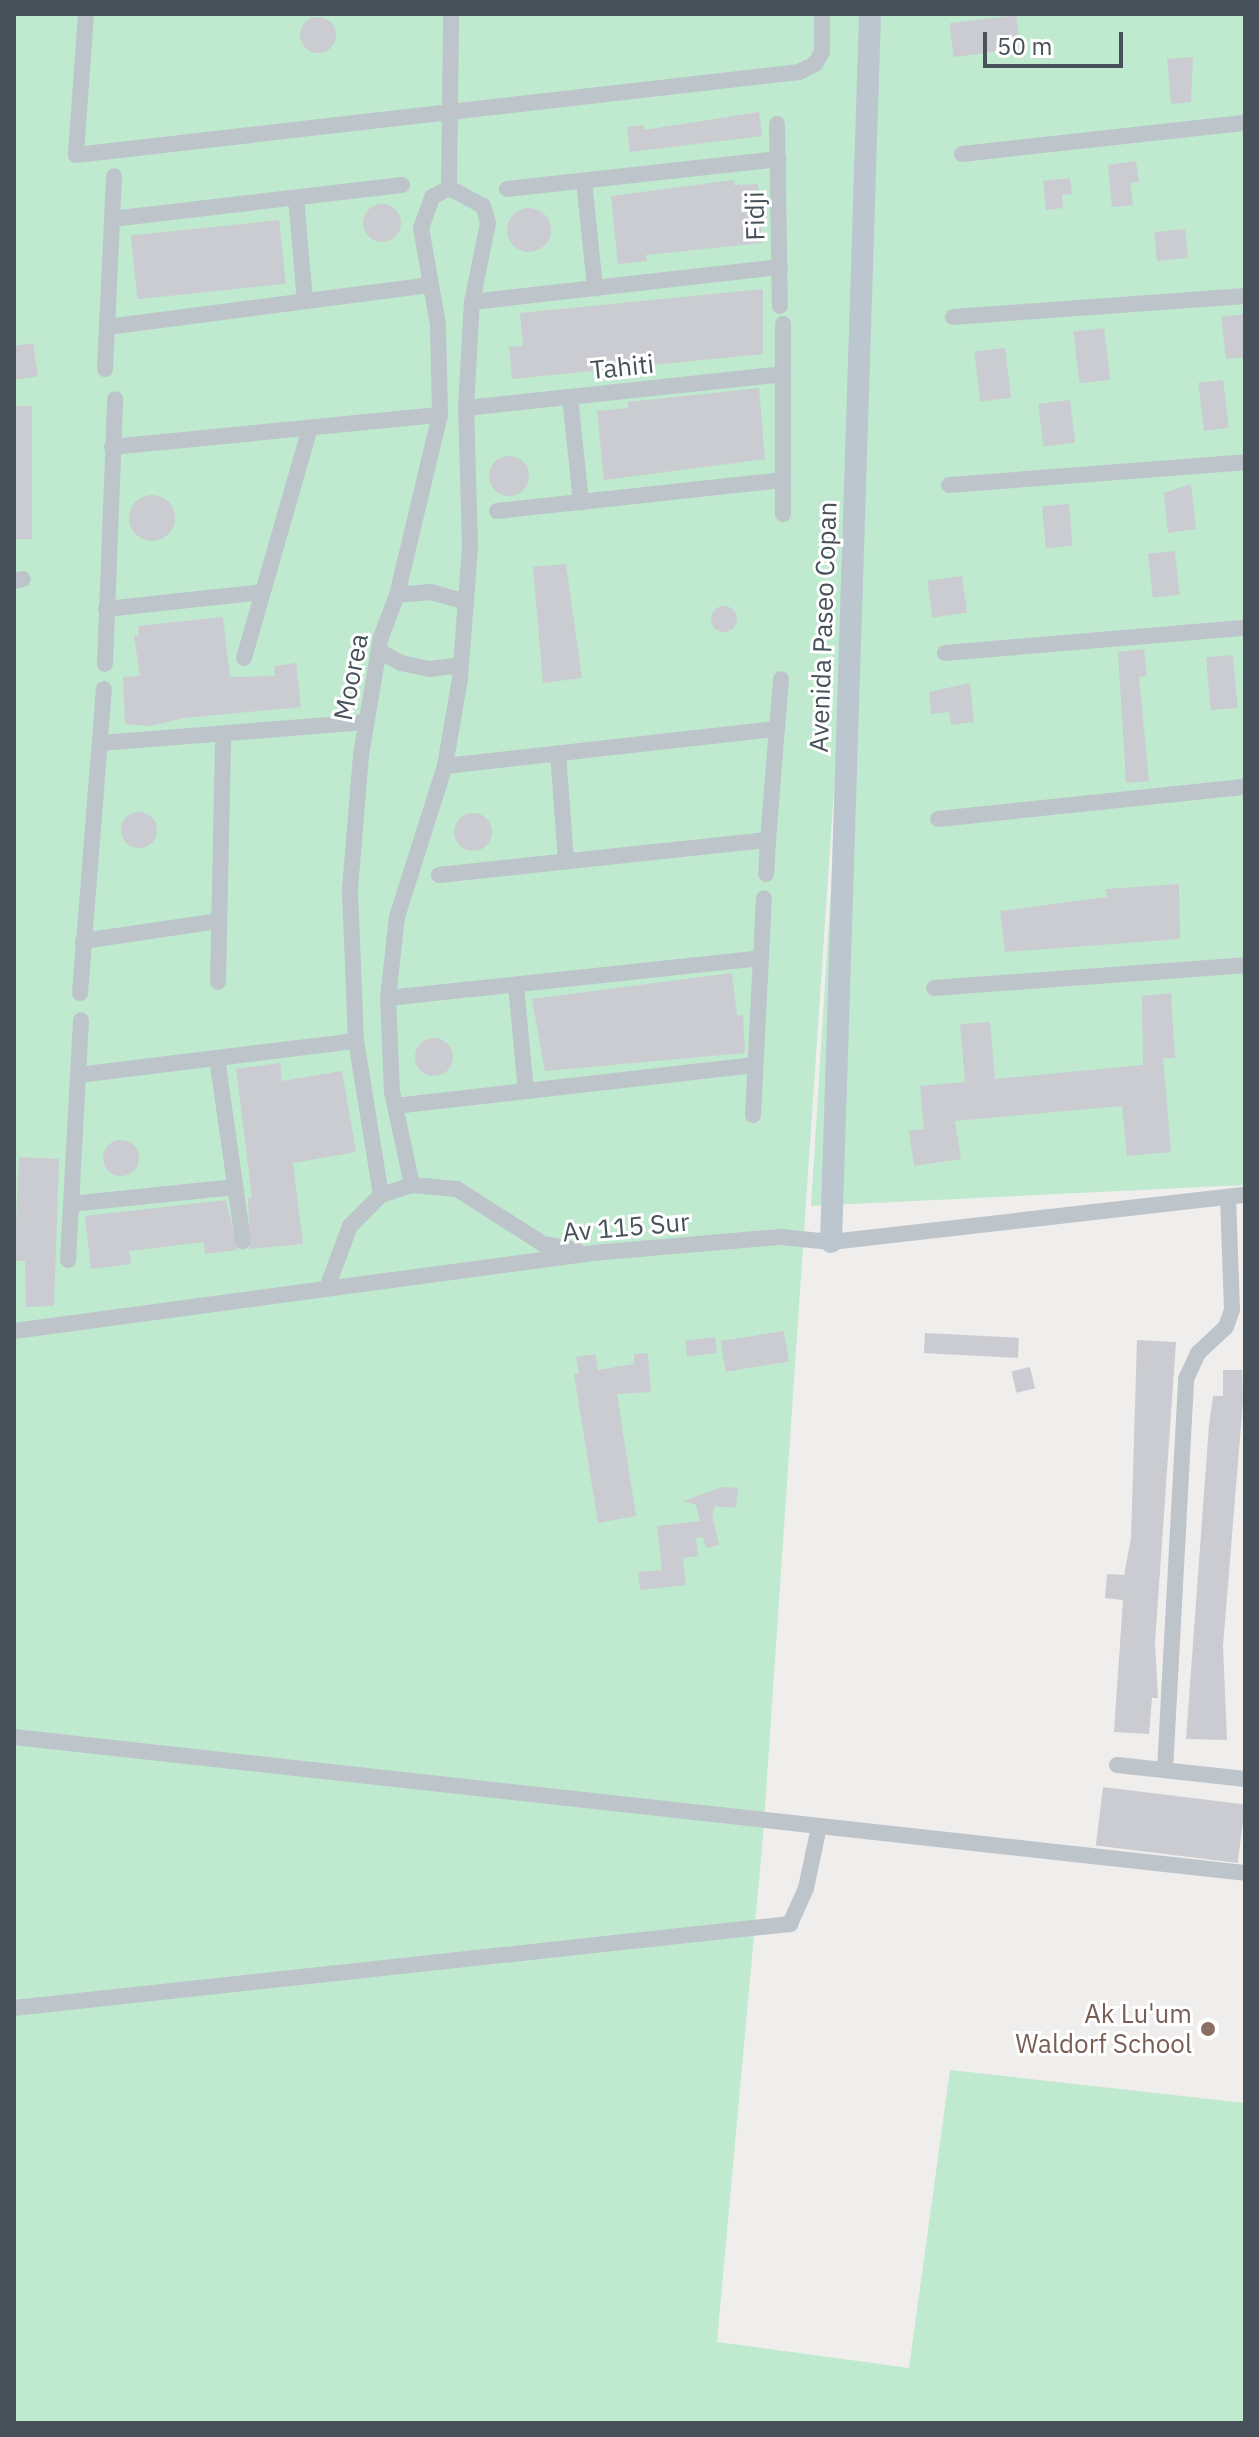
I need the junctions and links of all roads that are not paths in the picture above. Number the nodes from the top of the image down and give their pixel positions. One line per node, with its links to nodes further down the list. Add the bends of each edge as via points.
1 (86, 14): 5 (street, via 76,155)
2 (451, 14): 5 (street)
3 (822, 14): 5 (street, via 822,52 815,64 799,72)
4 (870, 14): 90 (main road, Avenida Paseo Copan)
5 (450, 115): 13 (street)
6 (1245, 123): 8 (street)
7 (777, 124): 9 (street, Fidji)
8 (962, 154)
9 (778, 159): 11 (street); 17 (street, Fidji)
10 (114, 176): 16 (street)
11 (584, 181): 14 (street); 19 (street)
12 (402, 185): 15 (street)
13 (449, 188): 18 (street, Moorea, via 423,211); 22 (street, via 483,206 488,223)
14 (507, 189)
15 (296, 198): 16 (street); 21 (street)
16 (112, 219): 26 (street)
17 (780, 267): 19 (street); 23 (street, Fidji)
18 (429, 285): 21 (street); 32 (street, Moorea, via 441,354)
19 (595, 288): 22 (street)
20 (1245, 296): 24 (street)
21 (305, 301): 26 (street)
22 (472, 302): 31 (street)
23 (780, 306)
24 (953, 317)
25 (783, 324): 28 (street)
26 (107, 327): 27 (street)
27 (105, 369)
28 (782, 374): 29 (street, Tahiti); 36 (street)
29 (570, 397): 31 (street, Tahiti); 38 (street)
30 (115, 399): 34 (street)
31 (466, 408): 43 (street)
32 (440, 415): 33 (street); 42 (street, Moorea)
33 (310, 428): 34 (street); 41 (street)
34 (112, 447): 44 (street)
35 (1245, 462): 37 (street)
36 (783, 480): 38 (street); 40 (street)
37 (949, 485)
38 (581, 502): 39 (street)
39 (497, 511)
40 (783, 514)
41 (262, 592): 44 (street); 48 (street)
42 (397, 595): 43 (street, via 431,592); 46 (street, Moorea)
43 (466, 602): 50 (street)
44 (106, 609): 49 (street)
45 (1245, 628): 47 (street)
46 (379, 651): 50 (street, via 429,669); 53 (street, Moorea)
47 (945, 653)
48 (244, 658)
49 (105, 664)
50 (461, 665): 58 (street)
51 (781, 679): 54 (street)
52 (104, 689): 56 (street)
53 (366, 722): 55 (street); 76 (street, Moorea, via 350,889)
54 (777, 729): 57 (street); 61 (street)
55 (223, 737): 56 (street); 66 (street)
56 (100, 743): 67 (street)
57 (558, 754): 58 (street); 62 (street)
58 (445, 766): 74 (street, via 397,917)
59 (1245, 787): 60 (street)
60 (938, 819)
61 (768, 840): 62 (street); 63 (street)
62 (566, 861): 64 (street)
63 (766, 874)
64 (439, 875)
65 (764, 898): 68 (street)
66 (218, 921): 67 (street); 70 (street)
67 (83, 941): 73 (street)
68 (761, 958): 71 (street); 78 (street)
69 (1245, 965): 72 (street)
70 (218, 982)
71 (516, 986): 74 (street); 80 (street)
72 (934, 988)
73 (80, 993)
74 (388, 998): 81 (street)
75 (81, 1020): 79 (street)
76 (356, 1041): 77 (street); 83 (street, Moorea)
77 (217, 1058): 79 (street); 85 (street)
78 (755, 1065): 80 (street); 82 (street)
79 (78, 1075): 88 (street)
80 (526, 1091): 81 (street)
81 (396, 1112): 83 (street); 84 (street)
82 (753, 1115)
83 (366, 1120): 86 (street, Moorea)
84 (412, 1185): 86 (street); 91 (street, via 457,1189 543,1244)
85 (235, 1187): 88 (street); 89 (street)
86 (381, 1195): 93 (street, via 350,1226)
87 (1236, 1196): 90 (street, Av 115 Sur); 95 (street, via 1232,1310)
88 (71, 1204): 92 (street)
89 (243, 1241)
90 (831, 1242): 91 (street, Av 115 Sur, via 781,1237)
91 (593, 1253): 93 (street, Av 115 Sur)
92 (68, 1260)
93 (328, 1285): 96 (street, Av 115 Sur)
94 (1245, 1325): 95 (street)
95 (1226, 1327): 99 (street, via 1198,1353 1186,1379)
96 (14, 1331)
97 (14, 1737): 101 (street)
98 (1117, 1765): 99 (street)
99 (1165, 1770): 100 (street)
100 (1245, 1779)
101 (819, 1827): 102 (street); 103 (street, via 806,1888 790,1924)
102 (1245, 1873)
103 (14, 2008)

